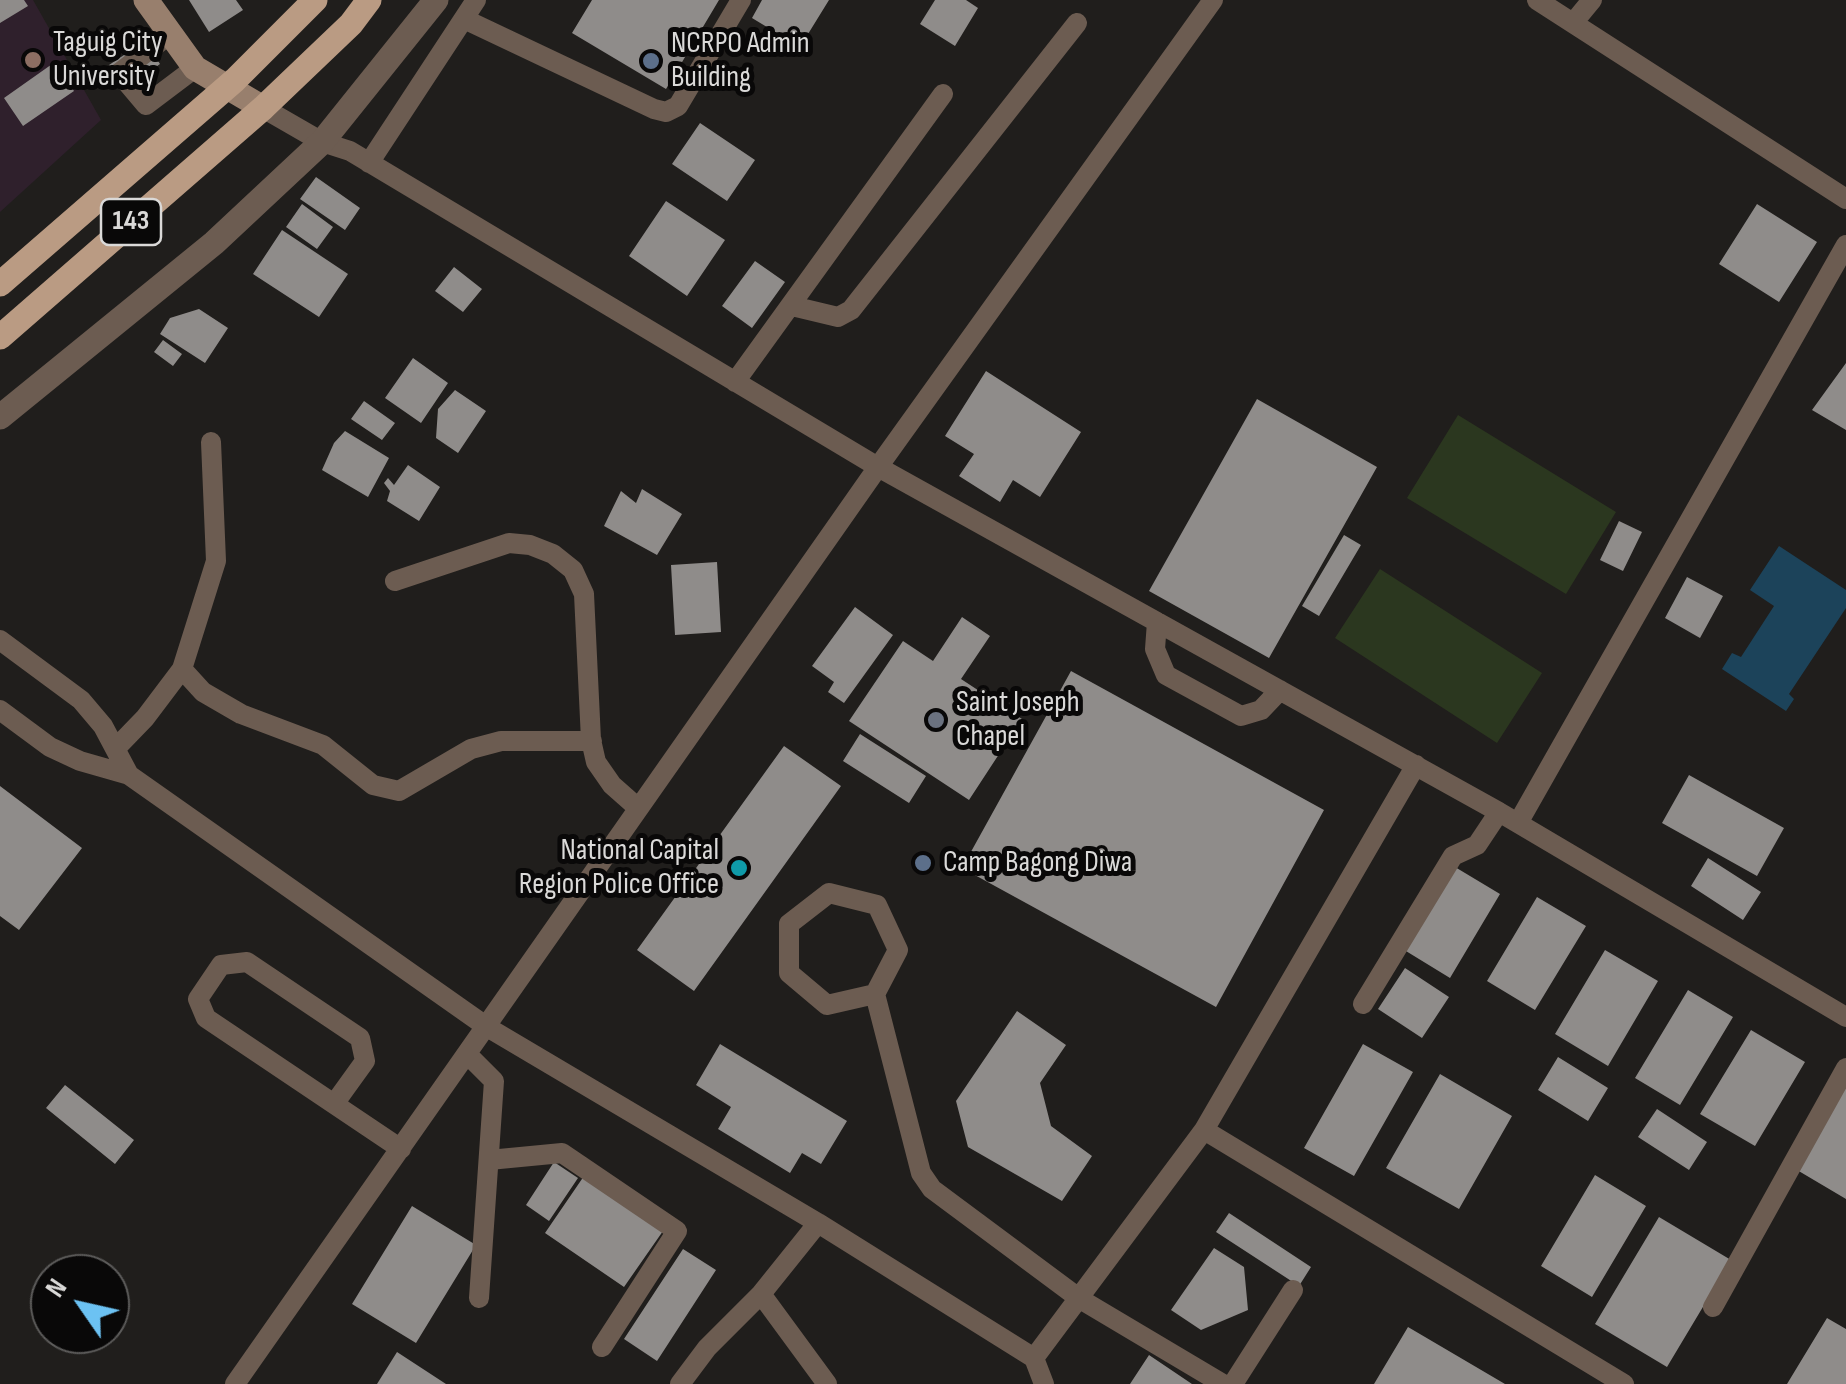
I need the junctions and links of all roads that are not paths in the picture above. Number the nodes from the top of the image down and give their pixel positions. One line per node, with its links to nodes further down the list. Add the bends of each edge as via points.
1 (146, 0): 13 (street)
2 (314, 0): 15 (main road, 143)
3 (369, 0): 17 (main road, 143)
4 (436, 0): 18 (street)
5 (476, 0): 10 (lane)
6 (741, 0): 10 (lane, via 678,106 666,112)
7 (1212, 0): 28 (lane)
8 (1537, 0): 12 (lane)
9 (1592, 0): 12 (lane)
10 (464, 18): 19 (lane)
11 (1077, 23): 23 (lane, via 852,310 838,317)
12 (1574, 23): 20 (lane)
13 (170, 34): 14 (street); 14 (lane, via 119,73 146,106)
14 (196, 68): 15 (street)
15 (226, 88): 17 (street); 22 (main road, 143)
16 (943, 94): 23 (lane)
17 (264, 108): 18 (lane); 24 (main road, 143)
18 (322, 142): 19 (lane); 26 (street, via 214,242)
19 (369, 163): 25 (lane)
20 (1846, 198)
21 (1846, 245): 41 (lane)
22 (0, 284)
23 (792, 306): 25 (lane)
24 (0, 337)
25 (735, 382): 28 (lane)
26 (0, 417)
27 (212, 442): 32 (lane, via 216,562)
28 (878, 467): 30 (lane); 39 (lane)
29 (395, 581): 35 (lane, via 509,543 553,554 573,570 584,594)
30 (1158, 622): 33 (lane); 33 (lane, via 1155,650 1166,675 1241,716 1261,710)
31 (0, 640): 36 (lane, via 81,700)
32 (182, 669): 35 (lane, via 203,692 241,714 323,745 373,785 399,791 471,749 501,740); 36 (lane)
33 (1280, 690): 37 (lane)
34 (0, 710): 38 (lane, via 50,747)
35 (592, 740): 39 (lane, via 604,774)
36 (116, 748): 38 (lane)
37 (1416, 765): 40 (lane); 49 (lane)
38 (129, 775): 45 (lane)
39 (638, 808): 45 (lane)
40 (1499, 812): 41 (lane); 43 (lane, via 1476,845 1453,856)
41 (1518, 823): 44 (lane)
42 (876, 994): 42 (lane, via 827,1005 788,973 789,924 829,893 878,905 898,950); 56 (lane, via 921,1174)
43 (1363, 1004)
44 (1846, 1016)
45 (487, 1027): 46 (lane); 52 (lane)
46 (467, 1054): 50 (lane); 51 (lane, via 494,1081)
47 (1846, 1068): 57 (lane)
48 (334, 1104): 48 (lane, via 365,1061 360,1038 248,962 221,965 198,999 206,1018); 50 (lane)
49 (1204, 1130): 56 (lane); 66 (lane)
50 (401, 1149): 60 (lane)
51 (489, 1160): 55 (lane); 58 (lane, via 562,1153 677,1231)
52 (818, 1224): 54 (lane); 59 (lane)
53 (1293, 1290): 65 (lane)
54 (760, 1294): 61 (lane); 62 (lane)
55 (478, 1298)
56 (1080, 1299): 59 (lane); 64 (lane)
57 (1713, 1307)
58 (602, 1348)
59 (1034, 1358): 63 (lane)
60 (235, 1384)
61 (680, 1384)
62 (828, 1384)
63 (1044, 1384)
64 (1223, 1384)
65 (1233, 1384)
66 (1624, 1384)

